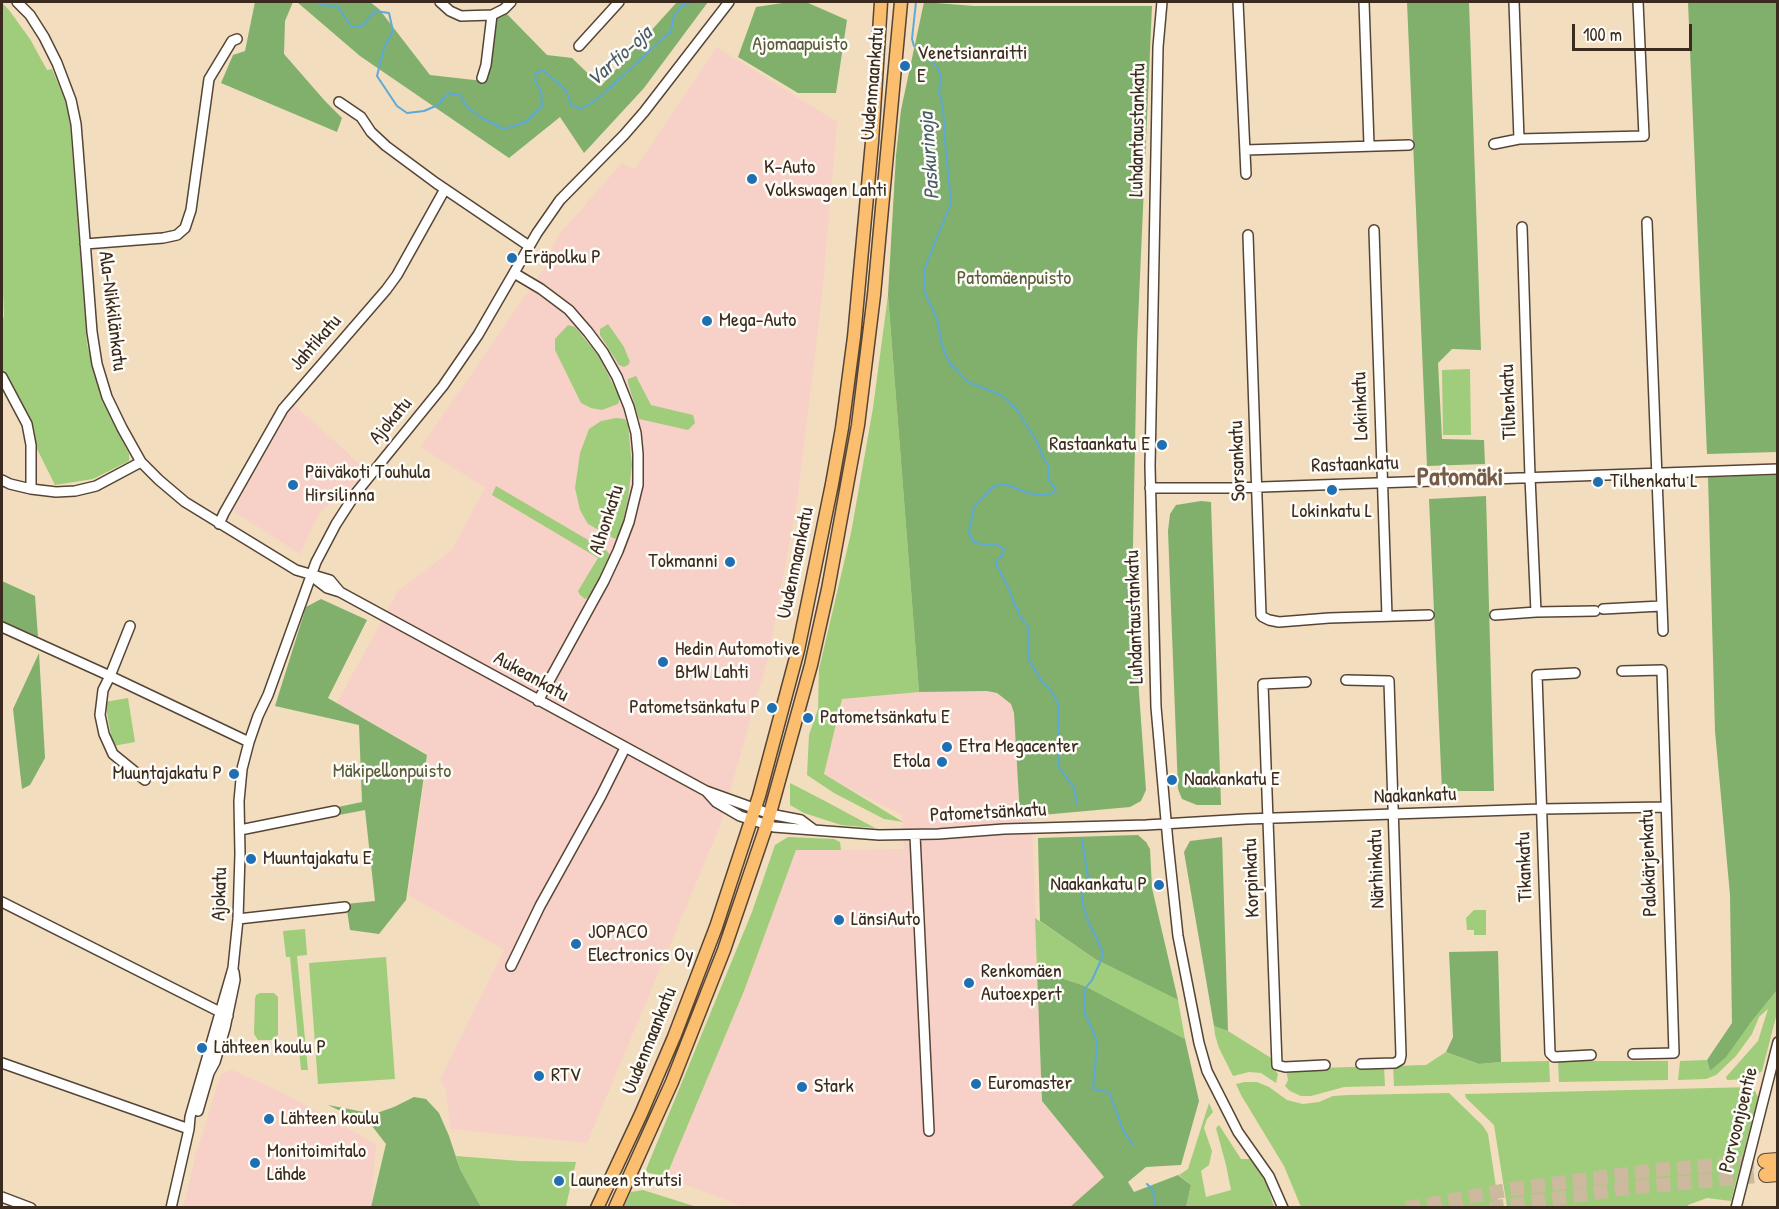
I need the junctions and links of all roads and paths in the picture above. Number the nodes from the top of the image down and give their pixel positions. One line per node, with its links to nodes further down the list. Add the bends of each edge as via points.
1 (17, 2): 29 (street, Ala-Nikkilänkatu, via 44,37 71,100)
2 (440, 2): 13 (street, via 461,16)
3 (511, 2): 13 (street)
4 (619, 2): 15 (street)
5 (729, 2): 30 (street, Ajokatu, via 644,112 561,200)
6 (881, 2): 64 (main road, Uudenmaankatu, via 872,142 842,428 803,629)
7 (901, 2): 66 (main road, Uudenmaankatu, via 874,295 856,436 813,654)
8 (1162, 2): 40 (street, Luhdantaustankatu)
9 (1238, 2): 22 (street)
10 (1364, 2): 20 (street)
11 (1514, 2): 18 (street)
12 (1638, 2): 18 (street, via 1644,136)
13 (492, 15): 16 (street)
14 (237, 39): 29 (street, via 209,79 191,210 185,228 177,235 163,238)
15 (579, 46)
16 (482, 78)
17 (339, 102): 24 (street, via 361,117 386,146)
18 (1519, 139): 19 (street)
19 (1494, 144)
20 (1370, 145): 21 (street); 22 (street)
21 (1409, 145)
22 (1245, 150): 23 (street)
23 (1246, 174)
24 (445, 189): 30 (street); 42 (street, Jahtikatu, via 386,290 283,408)
25 (1647, 222): 35 (street)
26 (1522, 227): 36 (street, Tilhenkatu)
27 (1374, 230): 38 (street, Lokinkatu)
28 (1248, 235): 39 (street, Sorsankatu)
29 (85, 244): 33 (street, Ala-Nikkilänkatu, via 97,364 107,397)
30 (529, 246): 31 (street, Ajokatu)
31 (514, 273): 43 (street, Ajokatu, via 443,386 356,493); 57 (street, Alhonkatu, via 569,310 603,352 629,407 638,454 638,485 618,551)
32 (2, 377): 41 (street, via 27,424)
33 (141, 462): 41 (street, via 96,486 56,492); 42 (street, Ala-Nikkilänkatu, via 185,502)
34 (1778, 469): 35 (street, Rastaankatu)
35 (1656, 473): 36 (street, Rastaankatu); 44 (street)
36 (1530, 477): 38 (street, Rastaankatu); 45 (street, Tilhenkatu)
37 (2, 480): 41 (street)
38 (1382, 482): 39 (street, Rastaankatu); 48 (street, Lokinkatu)
39 (1257, 487): 40 (street, Rastaankatu); 48 (street, Sorsankatu, via 1263,617 1279,622)
40 (1150, 488): 68 (street, Luhdantaustankatu, via 1156,707)
41 (31, 489)
42 (219, 524): 43 (street, Ala-Nikkilänkatu)
43 (311, 576): 57 (street, Aukeankatu, via 330,580 340,592); 58 (street, Ajokatu)
44 (1661, 606): 45 (street); 51 (street)
45 (1536, 612): 47 (street)
46 (1429, 615): 48 (street)
47 (1495, 615)
48 (1387, 616)
49 (130, 626): 54 (street)
50 (2, 628): 54 (street)
51 (1663, 631)
52 (1622, 671): 61 (street, Palokärjenkatu, via 1662,670)
53 (1575, 673): 62 (street, Tikankatu, via 1537,675)
54 (110, 676): 58 (street); 60 (street, via 100,703 104,734 113,754)
55 (1346, 681): 65 (street, Närhinkatu, via 1389,681)
56 (1306, 682): 67 (street, Korpinkatu, via 1263,684)
57 (538, 701): 59 (street, Aukeankatu)
58 (249, 742): 69 (street, Ajokatu, via 240,783)
59 (625, 748): 64 (street, Aukeankatu, via 705,791 740,816); 74 (street)
60 (145, 780)
61 (1665, 807): 62 (street, Naakankatu); 77 (street, Palokärjenkatu, via 1674,1053)
62 (1541, 809): 65 (street, Naakankatu); 78 (street, Tikankatu, via 1550,1053 1554,1057)
63 (335, 811): 69 (street)
64 (753, 814): 66 (street, Patometsänkatu); 87 (main road, Uudenmaankatu, via 674,1037)
65 (1393, 815): 67 (street, Naakankatu); 80 (street, Närhinkatu, via 1401,1055 1395,1063)
66 (768, 819): 70 (street, Patometsänkatu, via 790,829); 88 (main road, Uudenmaankatu, via 704,1003)
67 (1268, 819): 68 (street, Naakankatu); 81 (street, Korpinkatu, via 1277,1065)
68 (1166, 824): 70 (street, Patometsänkatu); 89 (street, Luhdantaustankatu, via 1179,936 1207,1071 1238,1132 1269,1176)
69 (240, 830): 73 (street, Ajokatu)
70 (915, 835): 83 (street)
71 (2, 902): 75 (street)
72 (345, 907): 73 (street)
73 (238, 919): 75 (street, Ajokatu, via 235,980)
74 (511, 966)
75 (224, 1015): 82 (street, Ajokatu, via 215,1062)
76 (1778, 1042): 90 (street, Porvoonjoentie)
77 (1633, 1054)
78 (1591, 1055)
79 (2, 1063): 82 (street)
80 (1361, 1064)
81 (1325, 1065)
82 (189, 1129): 86 (street, Ajokatu)
83 (929, 1131)
84 (2, 1197): 85 (street)
85 (31, 1208)
86 (171, 1208)
87 (597, 1208)
88 (615, 1208)
89 (1283, 1208)
90 (1736, 1208)

